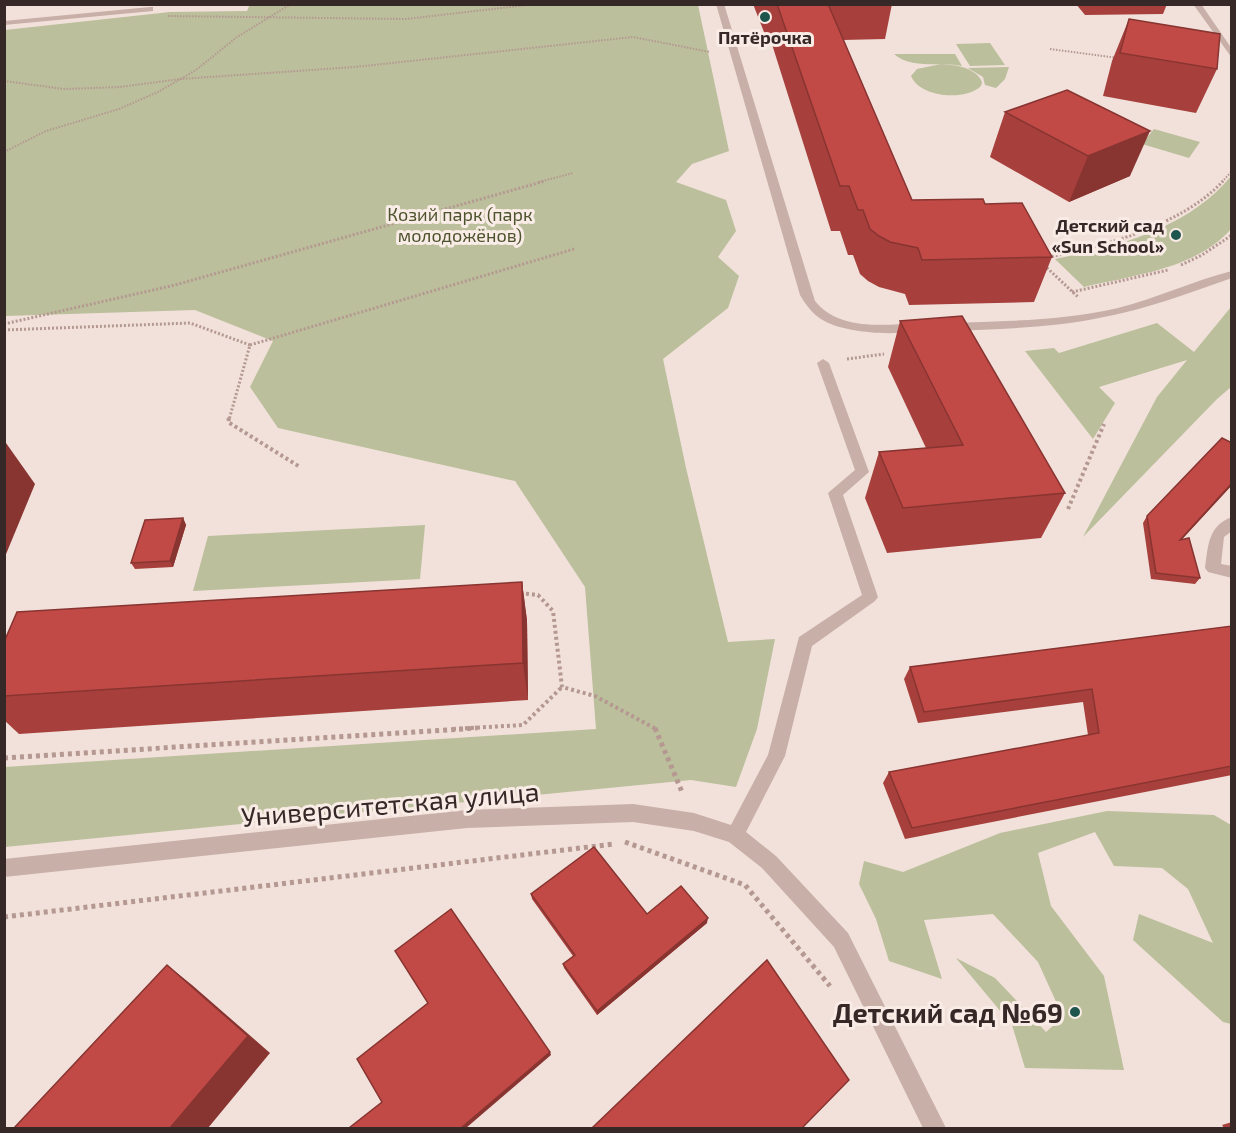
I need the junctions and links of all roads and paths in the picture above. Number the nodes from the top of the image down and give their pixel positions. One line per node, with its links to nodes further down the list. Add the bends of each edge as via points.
1 (291, 4): 7 (path)
2 (536, 4): 7 (path, via 406,19)
3 (720, 4): 11 (street)
4 (1197, 4): 10 (street)
5 (150, 9): 8 (street)
6 (159, 16): 7 (path)
7 (276, 16): 13 (path, via 239,35)
8 (4, 23)
9 (1050, 49): 12 (path)
10 (1232, 56)
11 (735, 57): 13 (path, via 633,37 355,67); 24 (street, via 806,295 818,312 838,323 868,328 1018,325)
12 (1122, 58)
13 (180, 78): 14 (path, via 120,87 64,89); 15 (path, via 165,89 119,109 59,125)
14 (4, 81)
15 (4, 152)
16 (1232, 171): 20 (path, via 1187,212 1093,249)
17 (573, 173): 25 (path, via 175,285)
18 (1232, 235): 23 (path, via 1173,269)
19 (574, 249): 27 (path)
20 (1044, 258)
21 (1038, 259): 23 (path)
22 (1232, 274): 24 (street)
23 (1072, 292): 24 (path)
24 (1101, 315)
25 (4, 324)
26 (4, 330): 27 (path, via 190,323)
27 (250, 345): 32 (path, via 228,422)
28 (891, 353): 29 (path)
29 (845, 360)
30 (823, 363): 40 (street, via 862,472 835,493 870,597 805,642 776,756)
31 (1104, 424): 33 (path)
32 (300, 467)
33 (1068, 509)
34 (1232, 522): 35 (street, via 1217,535 1213,568)
35 (1232, 572)
36 (513, 592): 37 (path, via 538,595 553,611)
37 (562, 687): 38 (path, via 523,724); 39 (path, via 595,696 655,727)
38 (4, 758)
39 (694, 822): 40 (street, Университетская улица); 41 (street, Университетская улица, via 633,813 467,819)
40 (735, 835): 44 (street, Университетская улица, via 769,862 841,940)
41 (4, 868)
42 (4, 917): 43 (path, via 624,842 745,885)
43 (834, 990)
44 (935, 1128)

